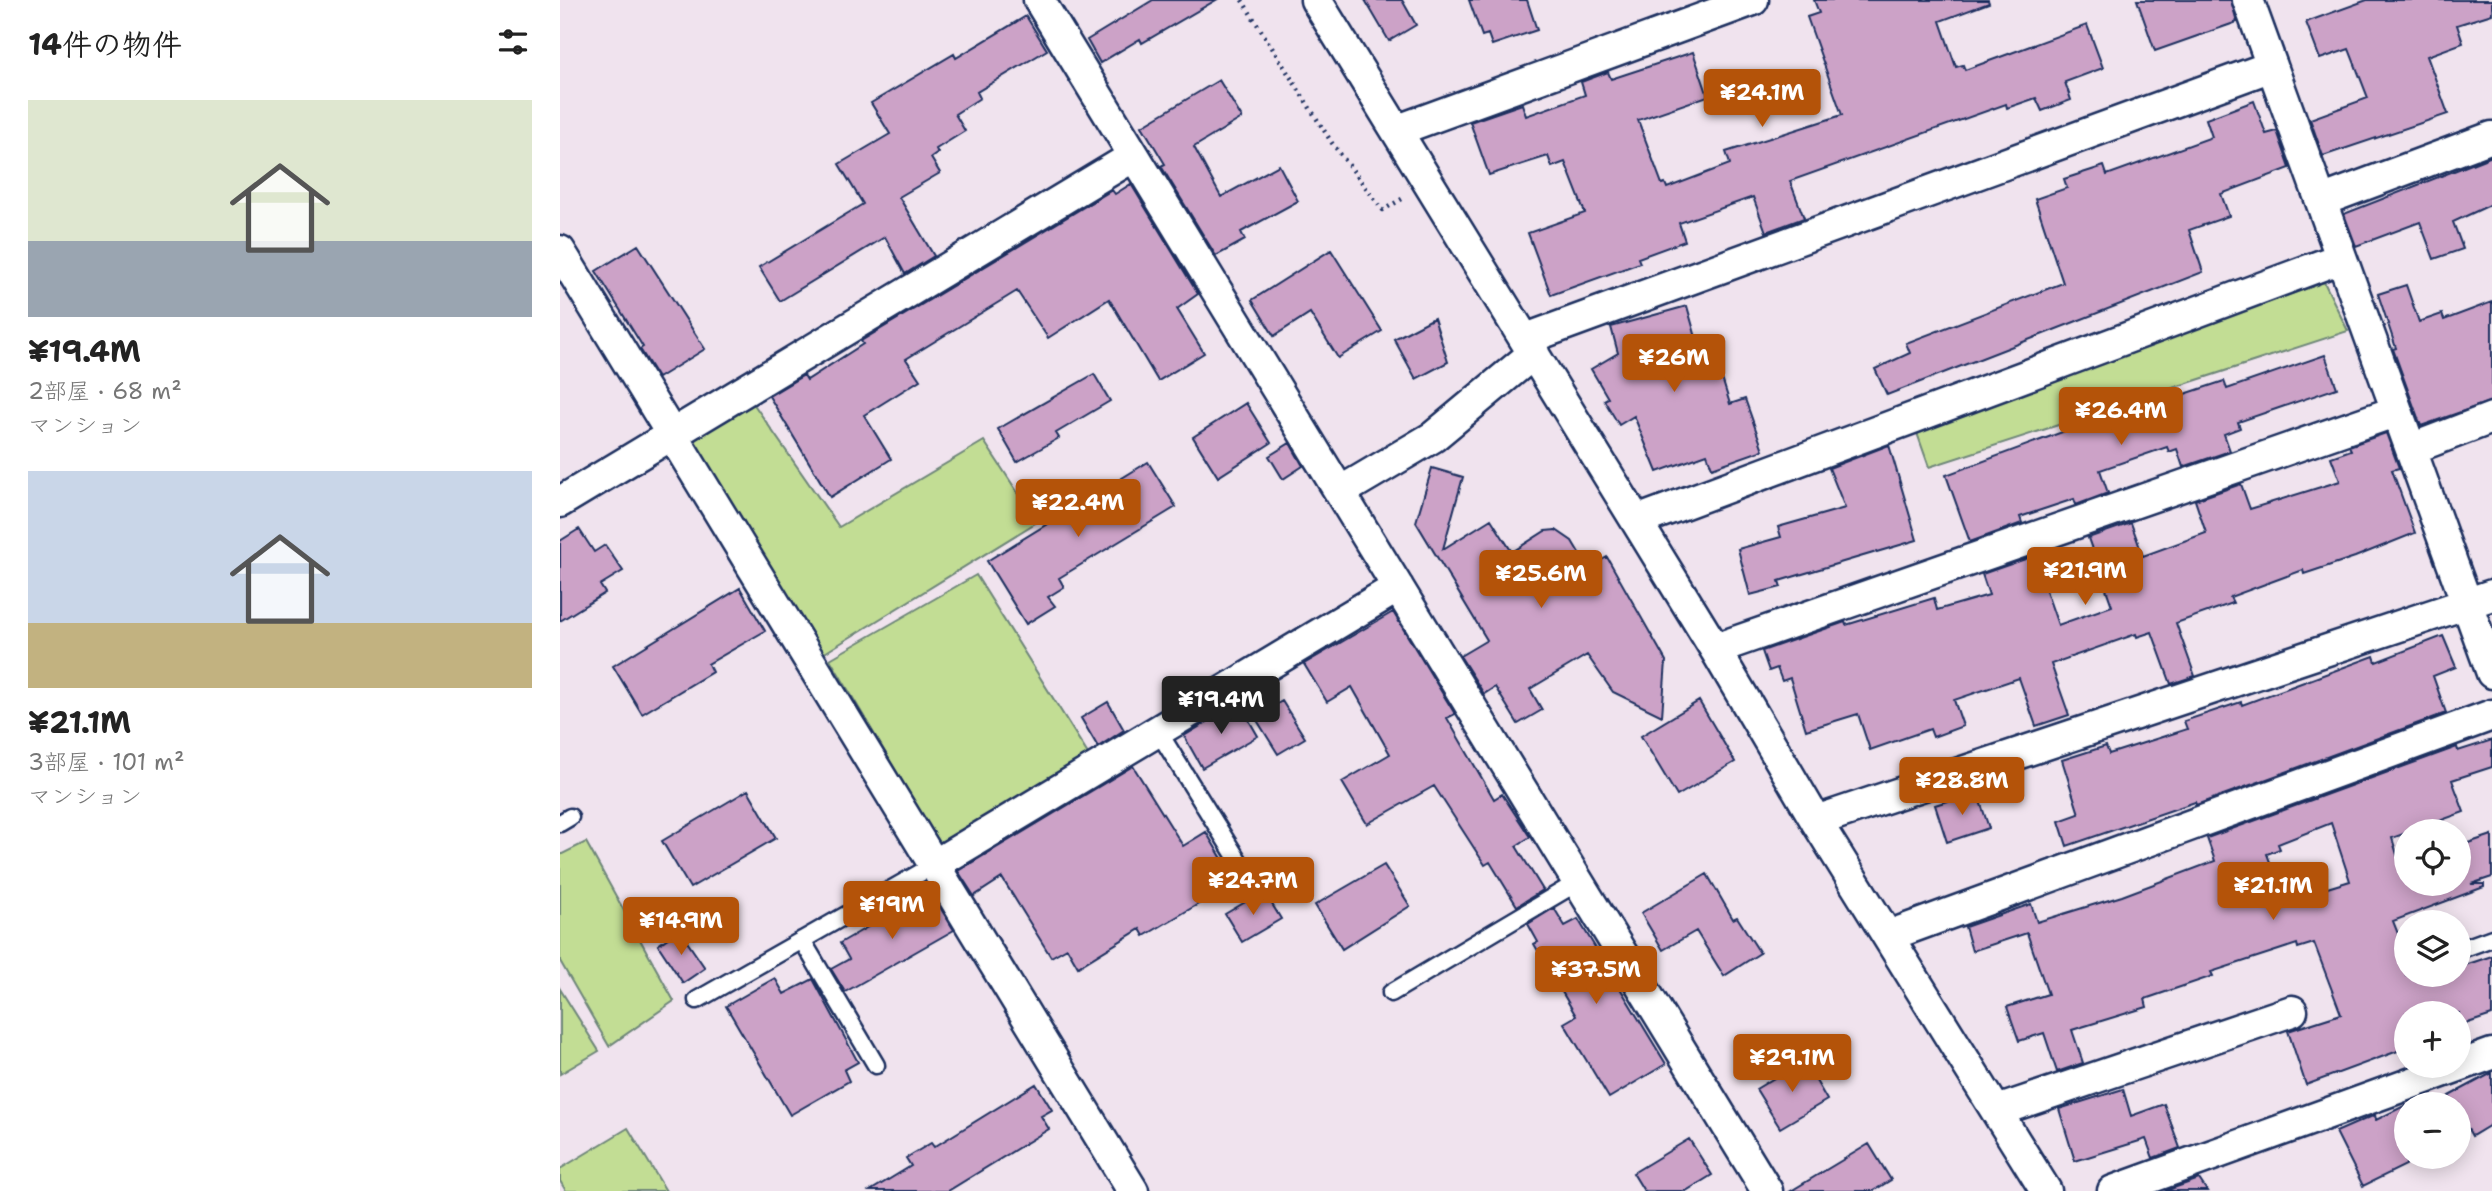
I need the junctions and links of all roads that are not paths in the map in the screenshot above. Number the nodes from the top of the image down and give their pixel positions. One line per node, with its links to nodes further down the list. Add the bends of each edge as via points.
1 (1039, 0): 8 (street)
2 (1316, 0): 6 (street)
3 (1753, 0): 6 (street)
4 (2248, 0): 5 (street)
5 (2272, 66): 9 (street); 12 (street)
6 (1398, 130): 12 (street)
7 (2492, 137): 9 (street)
8 (1134, 156): 15 (street); 17 (street)
9 (2321, 201): 11 (street)
10 (560, 251): 15 (street)
11 (2341, 258): 13 (street); 19 (street)
12 (1530, 346): 17 (street, via 1433,436); 19 (street)
13 (2397, 411): 16 (street); 22 (street)
14 (2492, 418): 16 (street)
15 (670, 434): 18 (street); 27 (street)
16 (2411, 449): 21 (street)
17 (1340, 492): 20 (street)
18 (560, 502)
19 (1637, 521): 22 (street)
20 (1398, 587): 25 (street); 29 (street)
21 (2479, 600): 23 (street); 26 (street)
22 (1715, 649): 26 (street)
23 (2492, 673)
24 (2492, 715): 30 (street)
25 (1158, 731): 27 (street); 28 (lane)
26 (1816, 821): 30 (street)
27 (934, 865): 32 (lane); 40 (street)
28 (1251, 881)
29 (1578, 882): 34 (lane); 41 (street)
30 (1888, 936): 39 (street)
31 (2492, 939): 33 (lane)
32 (802, 940): 35 (lane); 38 (lane)
33 (2471, 946)
34 (1391, 992)
35 (697, 1000)
36 (2292, 1011): 39 (street)
37 (2492, 1054): 43 (street)
38 (876, 1065)
39 (1997, 1111): 42 (street)
40 (1133, 1191)
41 (1767, 1191)
42 (2046, 1191)
43 (2113, 1191)

